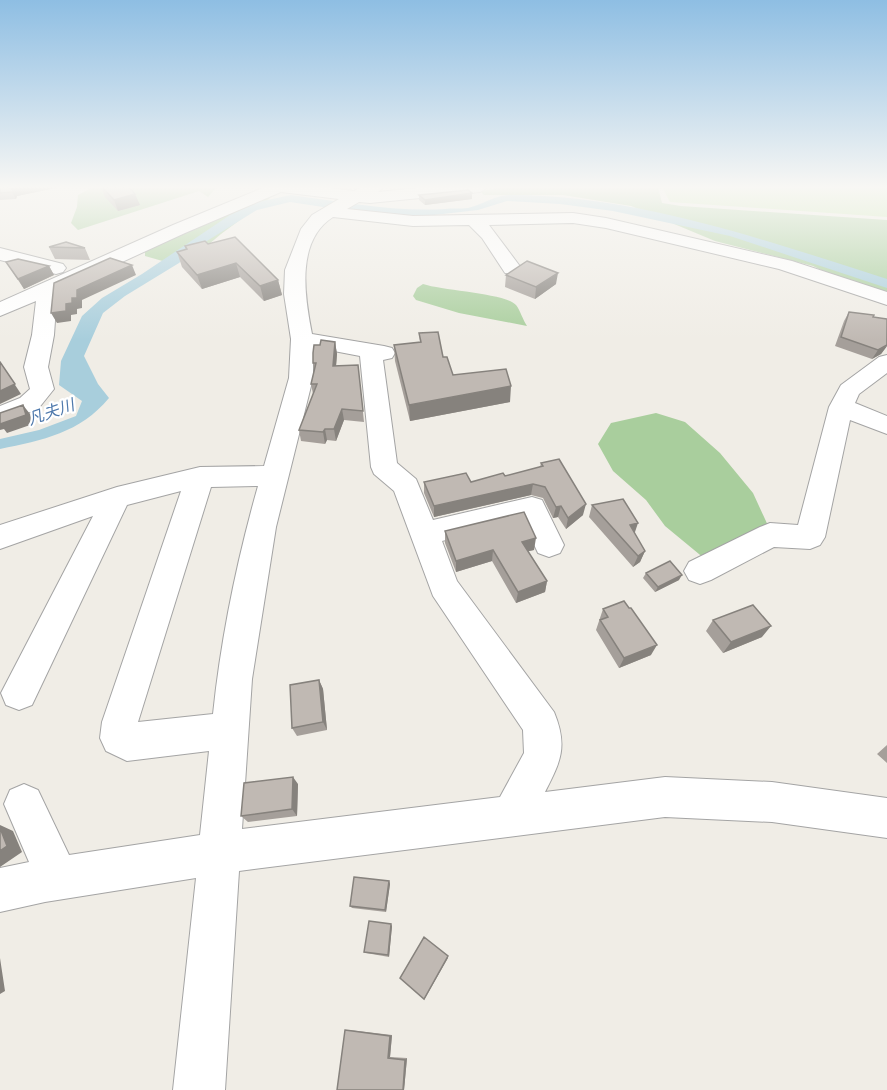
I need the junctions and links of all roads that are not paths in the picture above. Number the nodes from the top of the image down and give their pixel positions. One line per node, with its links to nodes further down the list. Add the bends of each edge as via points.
1 (163, 238): 6 (street)
2 (306, 238): 11 (street, via 295,270 294,294)
3 (491, 238): 7 (street)
4 (669, 238): 9 (street, via 785,265)
5 (0, 254): 6 (street, via 52,267)
6 (97, 267): 8 (street)
7 (512, 269)
8 (47, 290): 10 (street); 14 (street, via 44,335 36,367 42,389 27,406)
9 (886, 303)
10 (0, 310)
11 (302, 339): 16 (street, via 302,378); 19 (street, via 378,352 384,467 406,486)
12 (887, 362): 13 (street, via 849,390)
13 (841, 407): 15 (street); 22 (street, via 810,537 770,535)
14 (0, 415)
15 (887, 426)
16 (275, 476): 17 (street); 24 (street, via 261,526)
17 (200, 477): 18 (street); 24 (street, via 120,722 119,738 127,742)
18 (117, 497): 20 (street); 23 (street)
19 (424, 534): 21 (street, via 532,508); 26 (street, via 444,587 541,725 543,756)
20 (0, 537)
21 (549, 545)
22 (700, 571)
23 (20, 693)
24 (229, 730): 28 (street)
25 (24, 804): 29 (street)
26 (513, 814): 27 (street, via 665,796 772,802); 28 (street)
27 (887, 818)
28 (219, 853): 29 (street); 31 (street)
29 (58, 878): 30 (street)
30 (0, 890)
31 (199, 1090)

